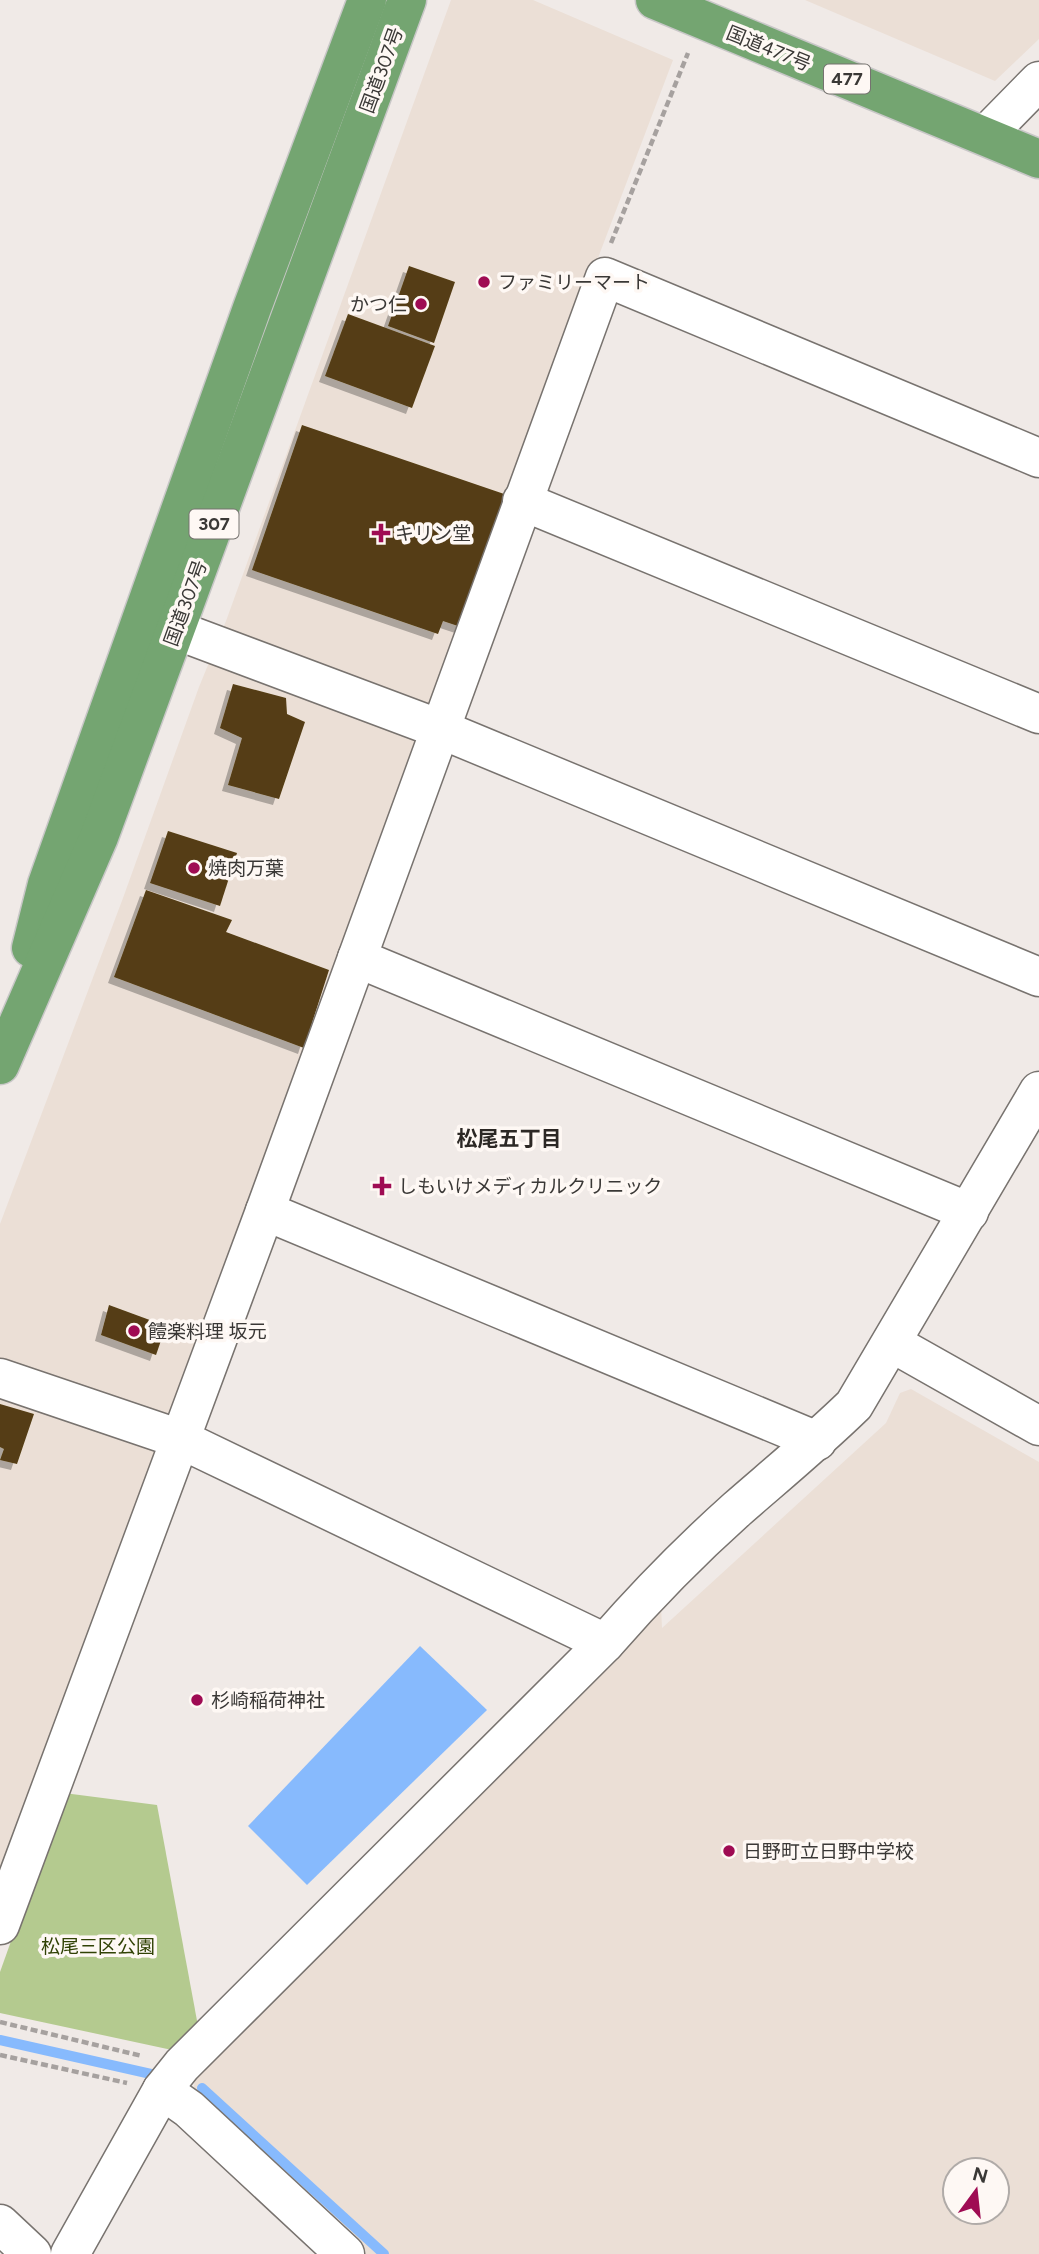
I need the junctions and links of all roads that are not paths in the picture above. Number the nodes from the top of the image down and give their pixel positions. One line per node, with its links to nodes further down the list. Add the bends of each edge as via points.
1 (367, 0): 9 (highway, 国道307号 / 307, via 252,308)
2 (407, 0): 9 (highway, 国道307号 / 307)
3 (655, 0): 5 (highway, 国道477号 / 477)
4 (1039, 81): 5 (street)
5 (985, 136): 6 (highway, 国道477号 / 477)
6 (1039, 159)
7 (1039, 458): 8 (street, via 605,277)
8 (522, 501): 10 (street); 11 (street)
9 (158, 624): 11 (street); 14 (highway, 国道307号 / 307, via 47,884)
10 (1039, 714)
11 (440, 729): 12 (street); 13 (street)
12 (357, 958): 16 (street); 17 (street)
13 (1039, 976)
14 (4, 1053)
15 (1034, 1112): 17 (street)
16 (265, 1211): 21 (street); 22 (street)
17 (969, 1212): 18 (street)
18 (892, 1343): 20 (street); 22 (street, via 854,1405)
19 (0, 1378): 21 (street)
20 (1039, 1426)
21 (180, 1440): 23 (street); 24 (street)
22 (817, 1441): 23 (street, via 649,1592)
23 (605, 1643): 25 (street)
24 (0, 1925)
25 (172, 2078): 28 (street); 29 (street, via 189,2109)
26 (0, 2224): 27 (street)
27 (32, 2254)
28 (70, 2254)
29 (345, 2254)

